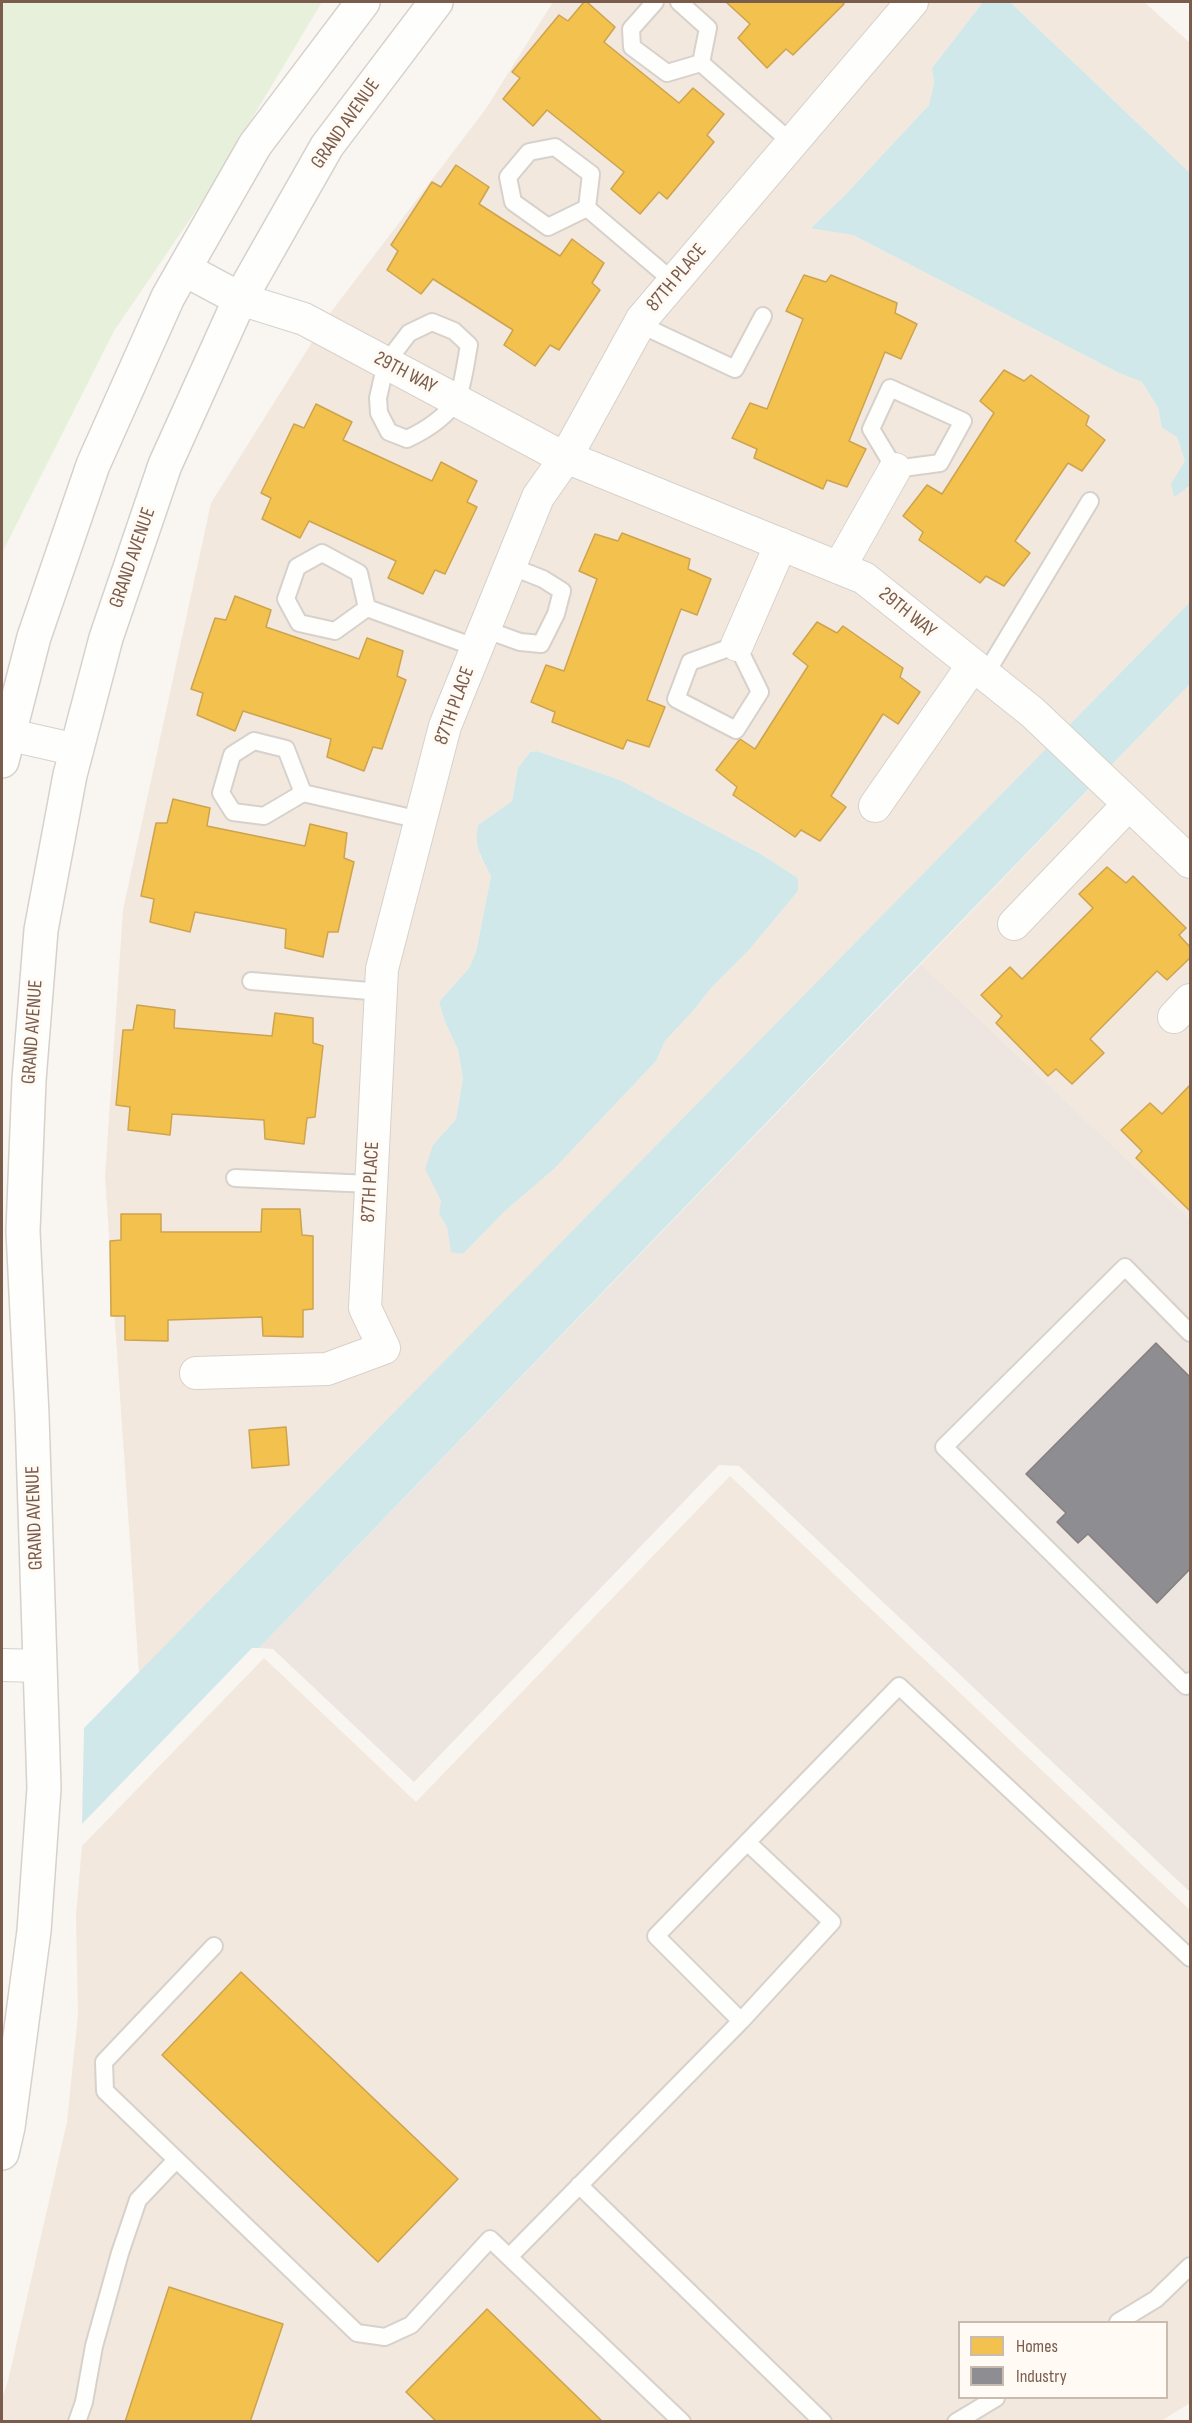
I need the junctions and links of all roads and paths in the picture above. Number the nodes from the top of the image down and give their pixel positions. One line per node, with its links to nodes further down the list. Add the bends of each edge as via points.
1 (363, 2): 9 (street, via 255,145)
2 (436, 2): 11 (street, GRAND AVENUE, via 327,146)
3 (655, 2): 6 (lane, via 631,29 632,47 667,73)
4 (679, 2): 6 (lane, via 708,28)
5 (912, 2): 7 (street, 87TH PLACE)
6 (701, 63): 7 (lane)
7 (792, 142): 10 (street, 87TH PLACE)
8 (587, 208): 8 (lane, via 548,227 513,202 508,177 529,152 555,147 591,174); 10 (lane)
9 (184, 269): 11 (street); 26 (street, via 93,465 34,637)
10 (674, 282): 13 (street, 87TH PLACE)
11 (240, 299): 14 (street, 29TH WAY, via 304,319); 27 (street, GRAND AVENUE, via 165,465 106,638)
12 (763, 316): 13 (lane, via 735,369)
13 (639, 324): 16 (street, 87TH PLACE)
14 (386, 363): 15 (street, 29TH WAY); 15 (lane, via 378,398 379,413 388,432 407,439 430,428); 15 (lane, via 409,333 424,325 432,322 454,331 469,345)
15 (456, 400): 16 (street, 29TH WAY)
16 (566, 457): 19 (street, 29TH WAY); 20 (street, 87TH PLACE, via 538,497)
17 (895, 469): 17 (lane, via 871,429 890,387 963,421 940,463); 21 (street)
18 (1090, 501): 25 (lane)
19 (781, 544): 21 (street, 29TH WAY); 24 (street)
20 (510, 566): 23 (street, 87TH PLACE); 23 (lane, via 562,591 556,614 541,644)
21 (839, 568): 25 (street, 29TH WAY, via 864,578)
22 (367, 608): 22 (lane, via 359,573 322,554 297,567 286,599 299,623 334,631); 23 (lane)
23 (480, 638): 31 (street, 87TH PLACE, via 445,726)
24 (737, 645): 24 (lane, via 690,662 676,699 736,730 760,692)
25 (979, 670): 29 (street, 29TH WAY, via 1032,712); 30 (street)
26 (4, 743): 27 (street)
27 (77, 750): 41 (street, GRAND AVENUE, via 41,930 29,1080 23,1231)
28 (303, 793): 28 (lane, via 264,816 233,812 221,793 232,755 254,741 286,749); 31 (lane)
29 (1129, 804): 32 (street, 29TH WAY); 33 (street)
30 (875, 806)
31 (420, 820): 35 (street, 87TH PLACE, via 382,969)
32 (1191, 862)
33 (1014, 924)
34 (251, 981): 35 (lane)
35 (381, 992): 37 (street, 87TH PLACE)
36 (235, 1178): 37 (lane)
37 (371, 1184): 39 (street, 87TH PLACE, via 365,1308 384,1348 327,1369)
38 (1191, 1333): 42 (lane, via 1125,1267 944,1447 1186,1686)
39 (196, 1372)
40 (2, 1665): 41 (street)
41 (40, 1666): 47 (street, GRAND AVENUE, via 44,1788 34,1931)
42 (1191, 1681)
43 (747, 1842): 45 (lane, via 899,1686); 46 (lane, via 656,1936); 46 (lane, via 832,1922)
44 (214, 1946): 48 (lane, via 104,2062 105,2091)
45 (1191, 1958)
46 (741, 2021): 49 (lane)
47 (2, 2153)
48 (176, 2160): 50 (lane, via 357,2333 385,2337 411,2325 490,2239); 54 (lane, via 138,2200 94,2346)
49 (579, 2185): 50 (lane); 56 (lane)
50 (509, 2256): 55 (lane)
51 (1191, 2266): 52 (lane, via 1156,2299)
52 (1120, 2321)
53 (993, 2399): 57 (lane)
54 (77, 2421)
55 (682, 2421)
56 (824, 2421)
57 (956, 2421)

